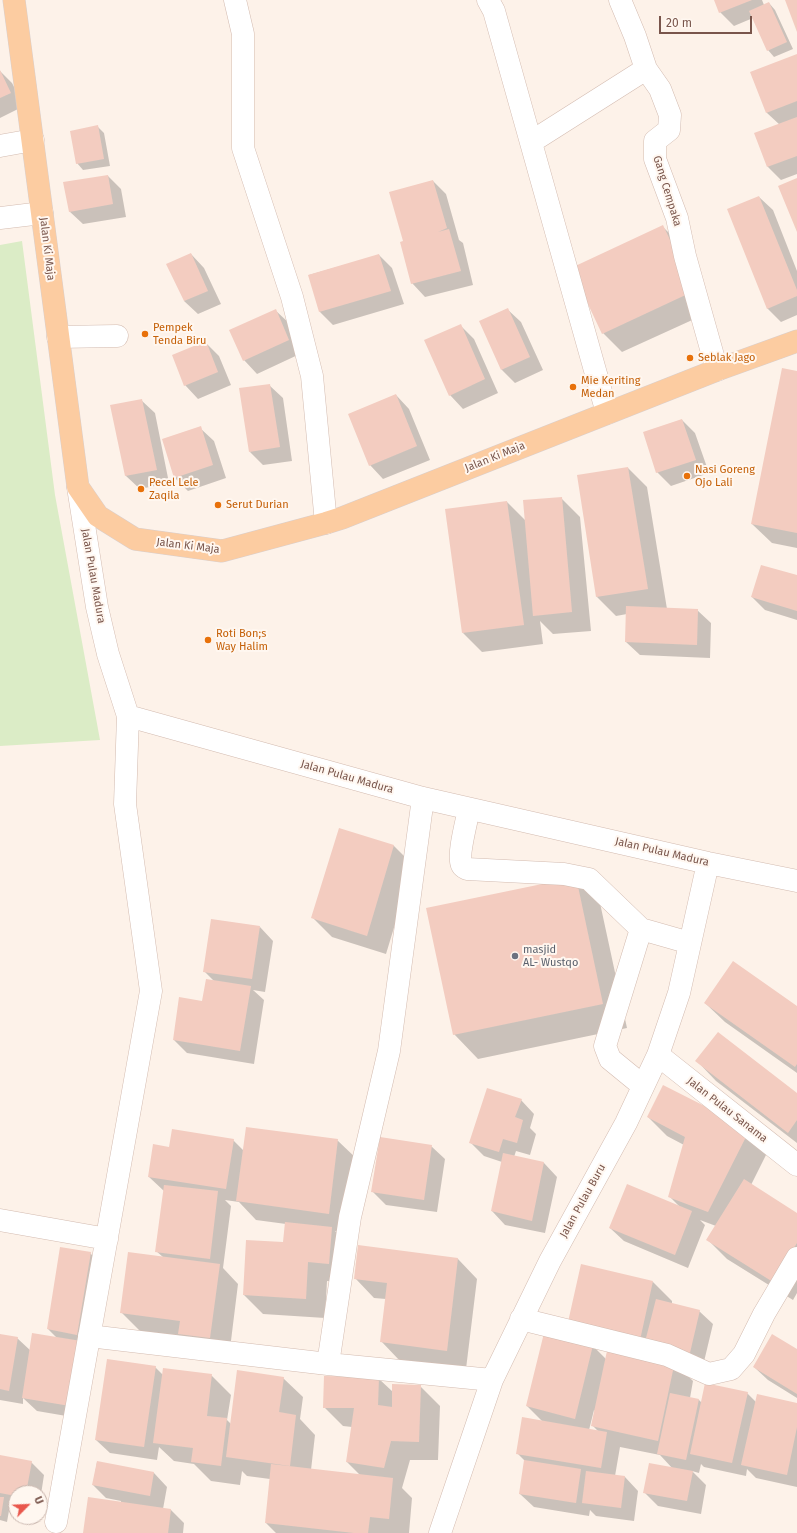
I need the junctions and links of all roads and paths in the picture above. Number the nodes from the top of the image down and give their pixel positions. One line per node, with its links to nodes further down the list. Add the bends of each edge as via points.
1 (14, 0): 6 (main road, Jalan Ki Maja)
2 (235, 0): 17 (street, via 243,34 243,148 292,297 312,376)
3 (488, 0): 7 (street, via 494,12)
4 (620, 0): 5 (street, Gang Cempaka)
5 (646, 69): 7 (street); 14 (street, Gang Cempaka, via 660,89 670,115 669,130 655,142 655,159 677,218)
6 (33, 140): 8 (street); 9 (main road, Jalan Ki Maja)
7 (531, 142): 15 (street)
8 (0, 146)
9 (42, 213): 10 (street); 12 (main road, Jalan Ki Maja)
10 (0, 218)
11 (117, 336): 12 (street)
12 (58, 337): 16 (main road, Jalan Ki Maja)
13 (797, 341): 14 (main road, Jalan Ki Maja)
14 (717, 370): 15 (main road, Jalan Ki Maja)
15 (607, 413): 17 (main road, Jalan Ki Maja)
16 (78, 487): 17 (main road, Jalan Ki Maja, via 98,516 135,539 222,551); 18 (street, Jalan Pulau Madura, via 97,607 108,654)
17 (326, 523)
18 (128, 716): 19 (street, Jalan Pulau Madura); 29 (street, via 125,804 151,991)
19 (423, 798): 20 (street, Jalan Pulau Madura); 33 (street, via 389,1051 350,1217)
20 (469, 809): 21 (street, Jalan Pulau Madura); 23 (street, via 461,858 467,869 564,874 589,879)
21 (708, 863): 22 (street, Jalan Pulau Madura); 24 (street, Jalan Pulau Buru)
22 (797, 881)
23 (641, 929): 24 (street); 26 (street, via 605,1046 610,1059)
24 (690, 943): 25 (street, Jalan Pulau Buru, via 679,993)
25 (658, 1055): 26 (street, Jalan Pulau Buru); 27 (street, Jalan Pulau Sanama)
26 (643, 1086): 31 (street, Jalan Pulau Buru, via 626,1123)
27 (797, 1165)
28 (0, 1220): 29 (street)
29 (107, 1239): 32 (street)
30 (797, 1258): 31 (street, via 744,1354 731,1369 709,1374 667,1355)
31 (521, 1319): 34 (street, Jalan Pulau Buru)
32 (89, 1336): 33 (street); 35 (street)
33 (328, 1364): 34 (street)
34 (492, 1380): 36 (street, Jalan Pulau Buru)
35 (56, 1522)
36 (440, 1533)

